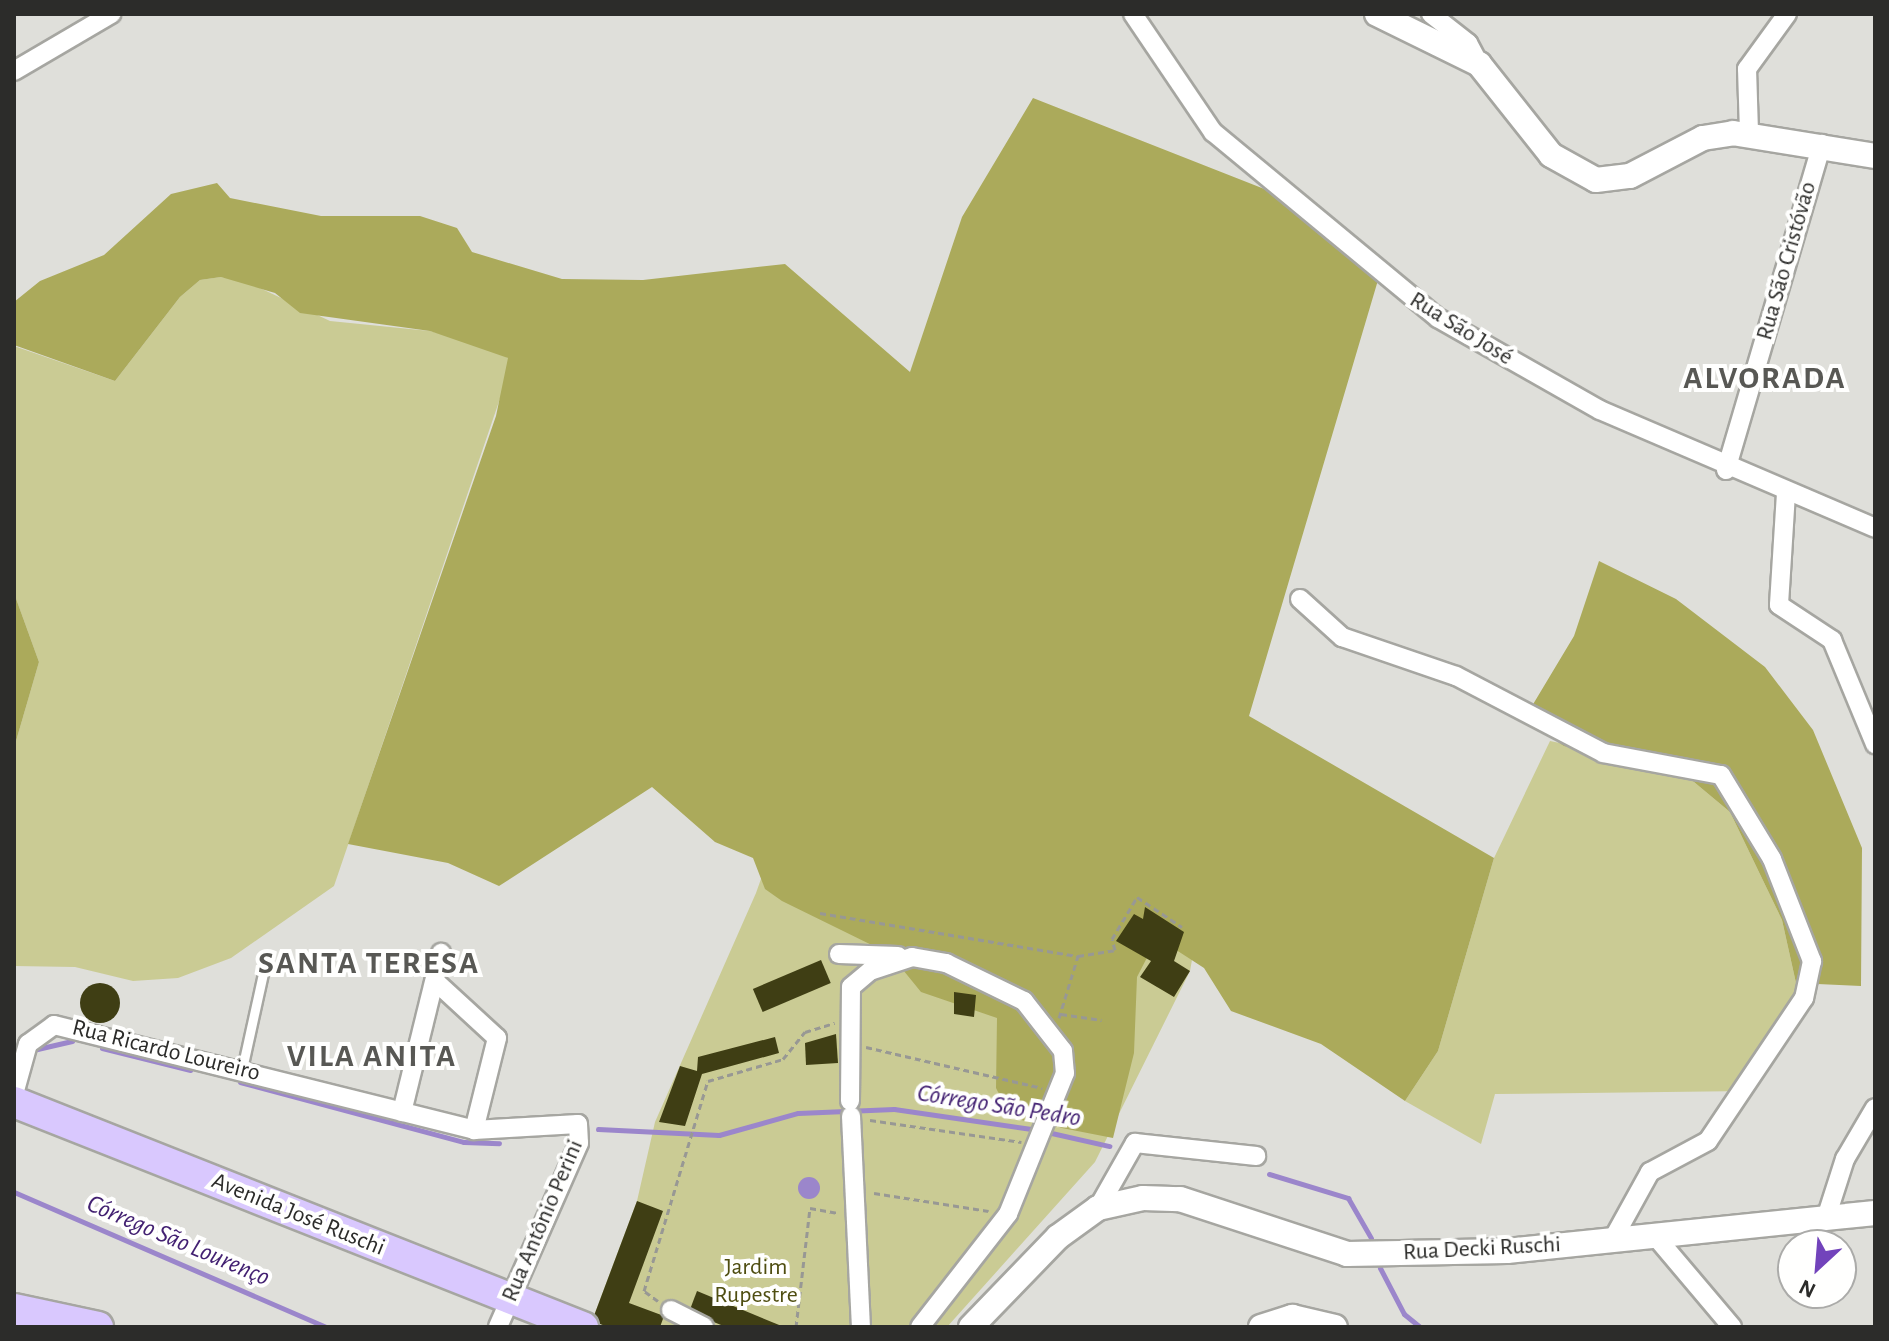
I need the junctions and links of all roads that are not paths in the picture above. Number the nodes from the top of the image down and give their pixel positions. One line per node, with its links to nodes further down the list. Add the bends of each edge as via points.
1 (111, 14): 7 (street)
2 (1133, 14): 11 (street, Rua São José, via 1183,97 1213,132 1317,211 1401,291 1587,403)
3 (1377, 14): 6 (street)
4 (1431, 14): 6 (street, via 1468,43)
5 (1787, 14): 8 (street, via 1747,69)
6 (1479, 64): 8 (street, via 1551,155 1596,180 1630,176 1703,138)
7 (14, 71)
8 (1749, 132): 9 (street)
9 (1822, 144): 10 (street); 11 (street, Rua São Cristóvão)
10 (1875, 156)
11 (1726, 470): 12 (street, Rua São José)
12 (1786, 493): 13 (street, Rua São José); 15 (street, via 1779,605 1832,640)
13 (1875, 528)
14 (1300, 599): 33 (street, via 1342,637 1456,676 1603,753 1721,775 1772,859 1812,961 1804,998 1708,1141 1650,1172)
15 (1875, 744)
16 (441, 953): 20 (street)
17 (839, 954): 18 (street)
18 (912, 957): 41 (street, via 853,983 847,1020); 42 (street, via 997,986 1055,1033 1065,1060 1008,1214)
19 (265, 964): 21 (lane)
20 (435, 981): 25 (street); 27 (street, via 497,1038)
21 (242, 1069): 22 (street, Rua Ricardo Loureiro, via 98,1031 45,1026 28,1044); 25 (street, Rua Ricardo Loureiro)
22 (14, 1094)
23 (14, 1102): 34 (main road, Avenida José Ruschi)
24 (1875, 1108): 31 (street, via 1845,1159)
25 (402, 1112): 27 (street, Rua Ricardo Loureiro)
26 (569, 1120): 27 (street, Rua Ricardo Loureiro); 34 (street, Rua Antônio Perini, via 581,1128 579,1143)
27 (474, 1130)
28 (1256, 1156): 29 (street, via 1135,1143)
29 (1098, 1208): 33 (street, Rua Decki Ruschi, via 1143,1198 1180,1199 1347,1254 1507,1251); 43 (street, via 1058,1237)
30 (1875, 1213): 31 (street, Rua Decki Ruschi)
31 (1827, 1215): 32 (street, Rua Decki Ruschi)
32 (1656, 1237): 33 (street, Rua Decki Ruschi); 46 (street)
33 (1613, 1239)
34 (510, 1299): 38 (street, Rua Antônio Perini); 39 (main road, Avenida José Ruschi)
35 (14, 1309): 37 (main road)
36 (671, 1310): 40 (street)
37 (98, 1327)
38 (498, 1327)
39 (583, 1327)
40 (704, 1327)
41 (861, 1327)
42 (920, 1327)
43 (971, 1327)
44 (1261, 1327): 45 (street, via 1306,1317)
45 (1335, 1327)
46 (1732, 1327)

